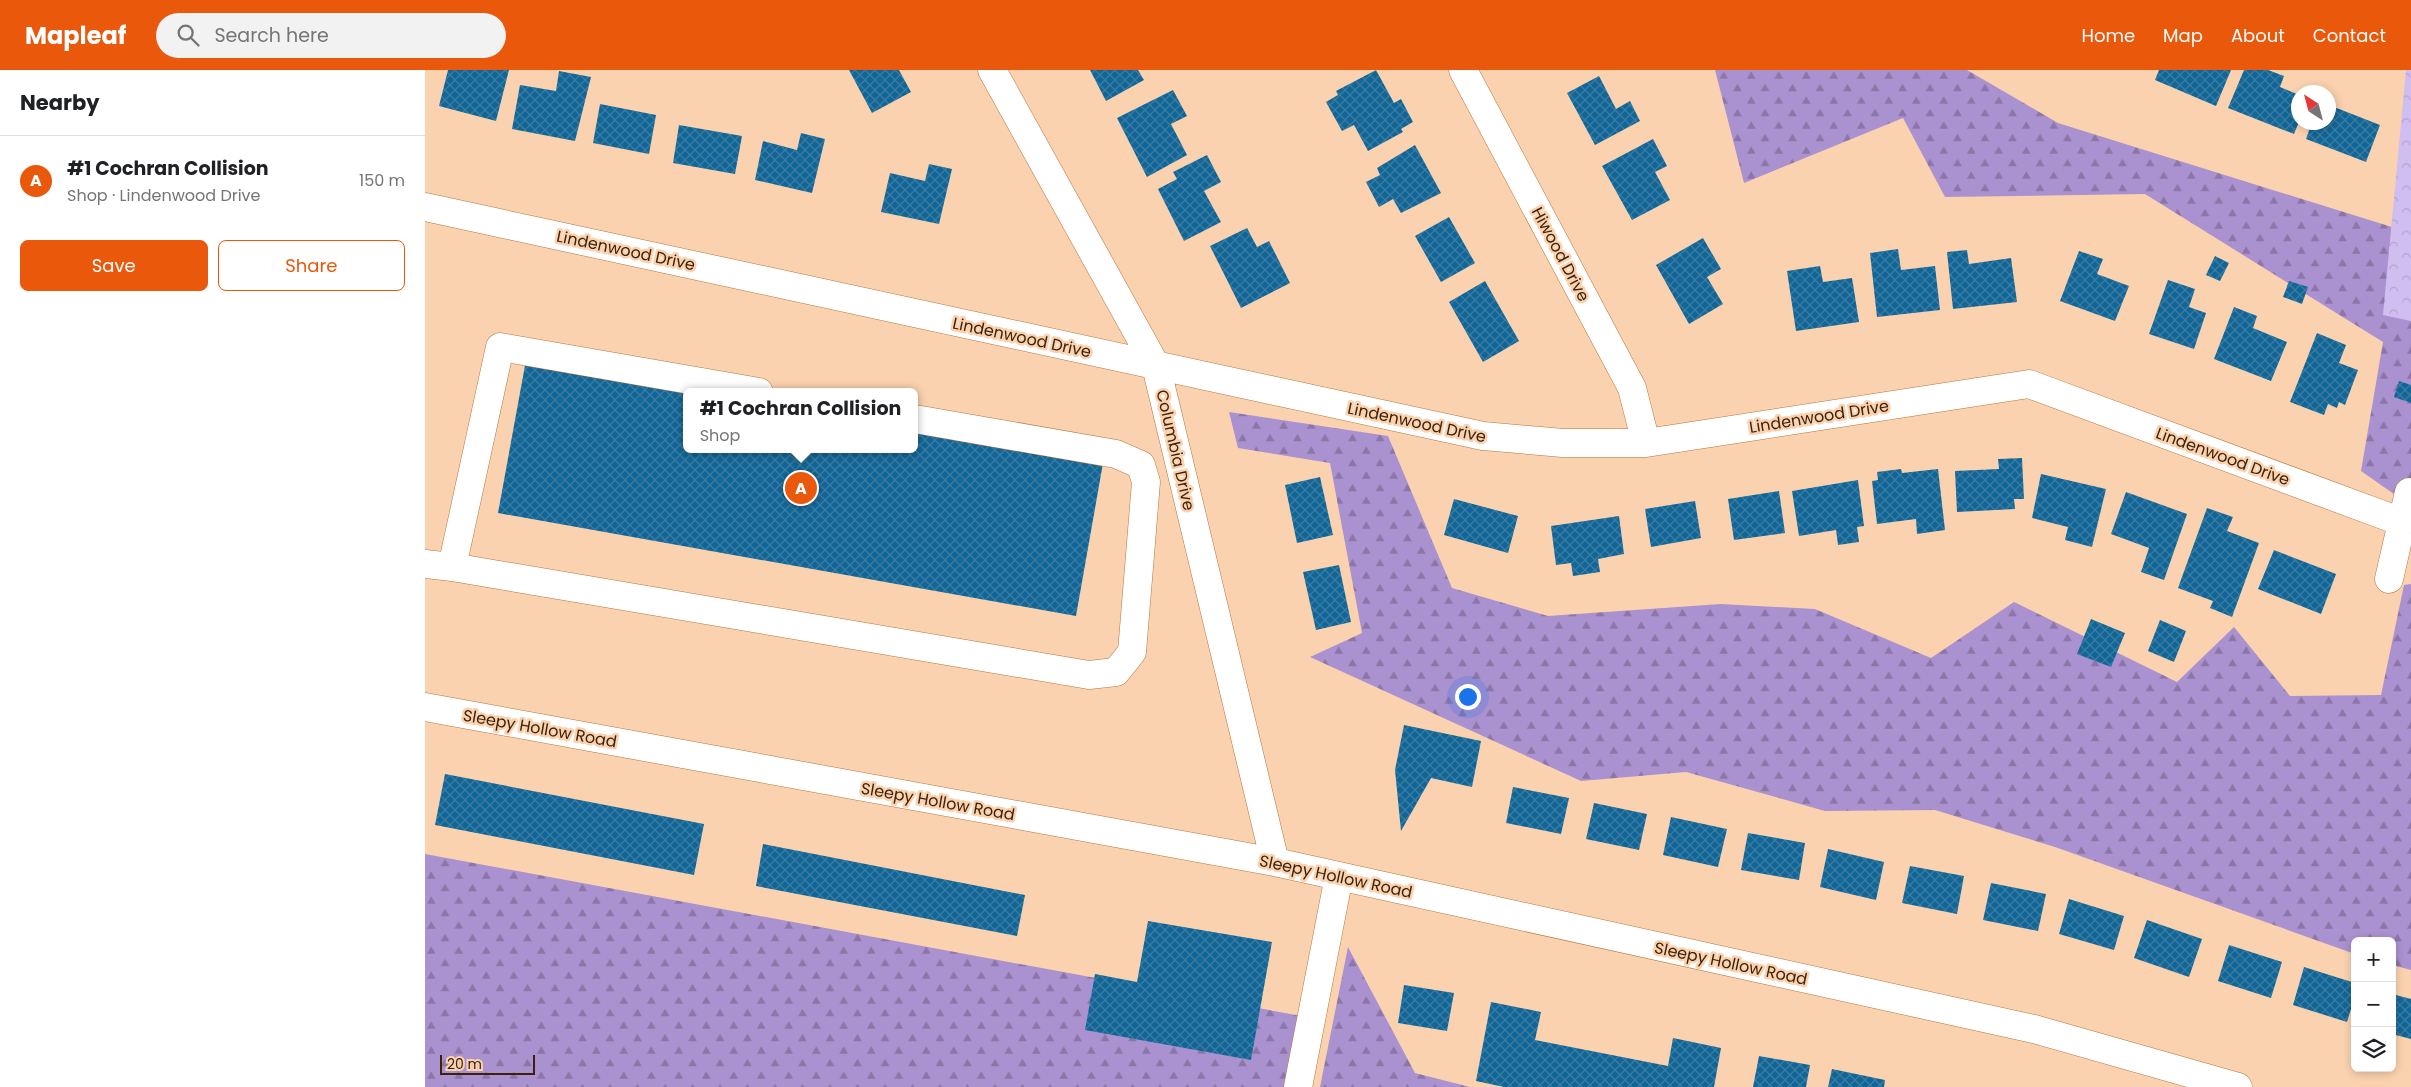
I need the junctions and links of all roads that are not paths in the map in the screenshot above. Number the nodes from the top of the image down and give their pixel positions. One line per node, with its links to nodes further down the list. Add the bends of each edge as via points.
1 (992, 70): 4 (street, Columbia Drive)
2 (1463, 70): 7 (street, Hiwood Drive, via 1632,388)
3 (425, 206): 4 (street, Lindenwood Drive)
4 (1156, 366): 7 (street, Lindenwood Drive, via 1483,436 1563,443); 8 (street, Columbia Drive)
5 (736, 388): 13 (street, via 500,347)
6 (918, 420): 9 (street, via 1116,454 1141,465)
7 (1645, 443): 11 (street, Lindenwood Drive, via 2029,384)
8 (1183, 480): 9 (street); 16 (street, Columbia Drive)
9 (1147, 482): 13 (street, via 1132,652 1116,672 1089,676)
10 (2409, 492): 11 (street)
11 (2402, 522): 14 (street)
12 (425, 564): 13 (street)
13 (452, 567)
14 (2389, 579)
15 (425, 707): 16 (street, Sleepy Hollow Road)
16 (1275, 862): 17 (street, Sleepy Hollow Road)
17 (1339, 876): 18 (street); 19 (street, Sleepy Hollow Road, via 2034,1029)
18 (1297, 1087)
19 (2238, 1087)

